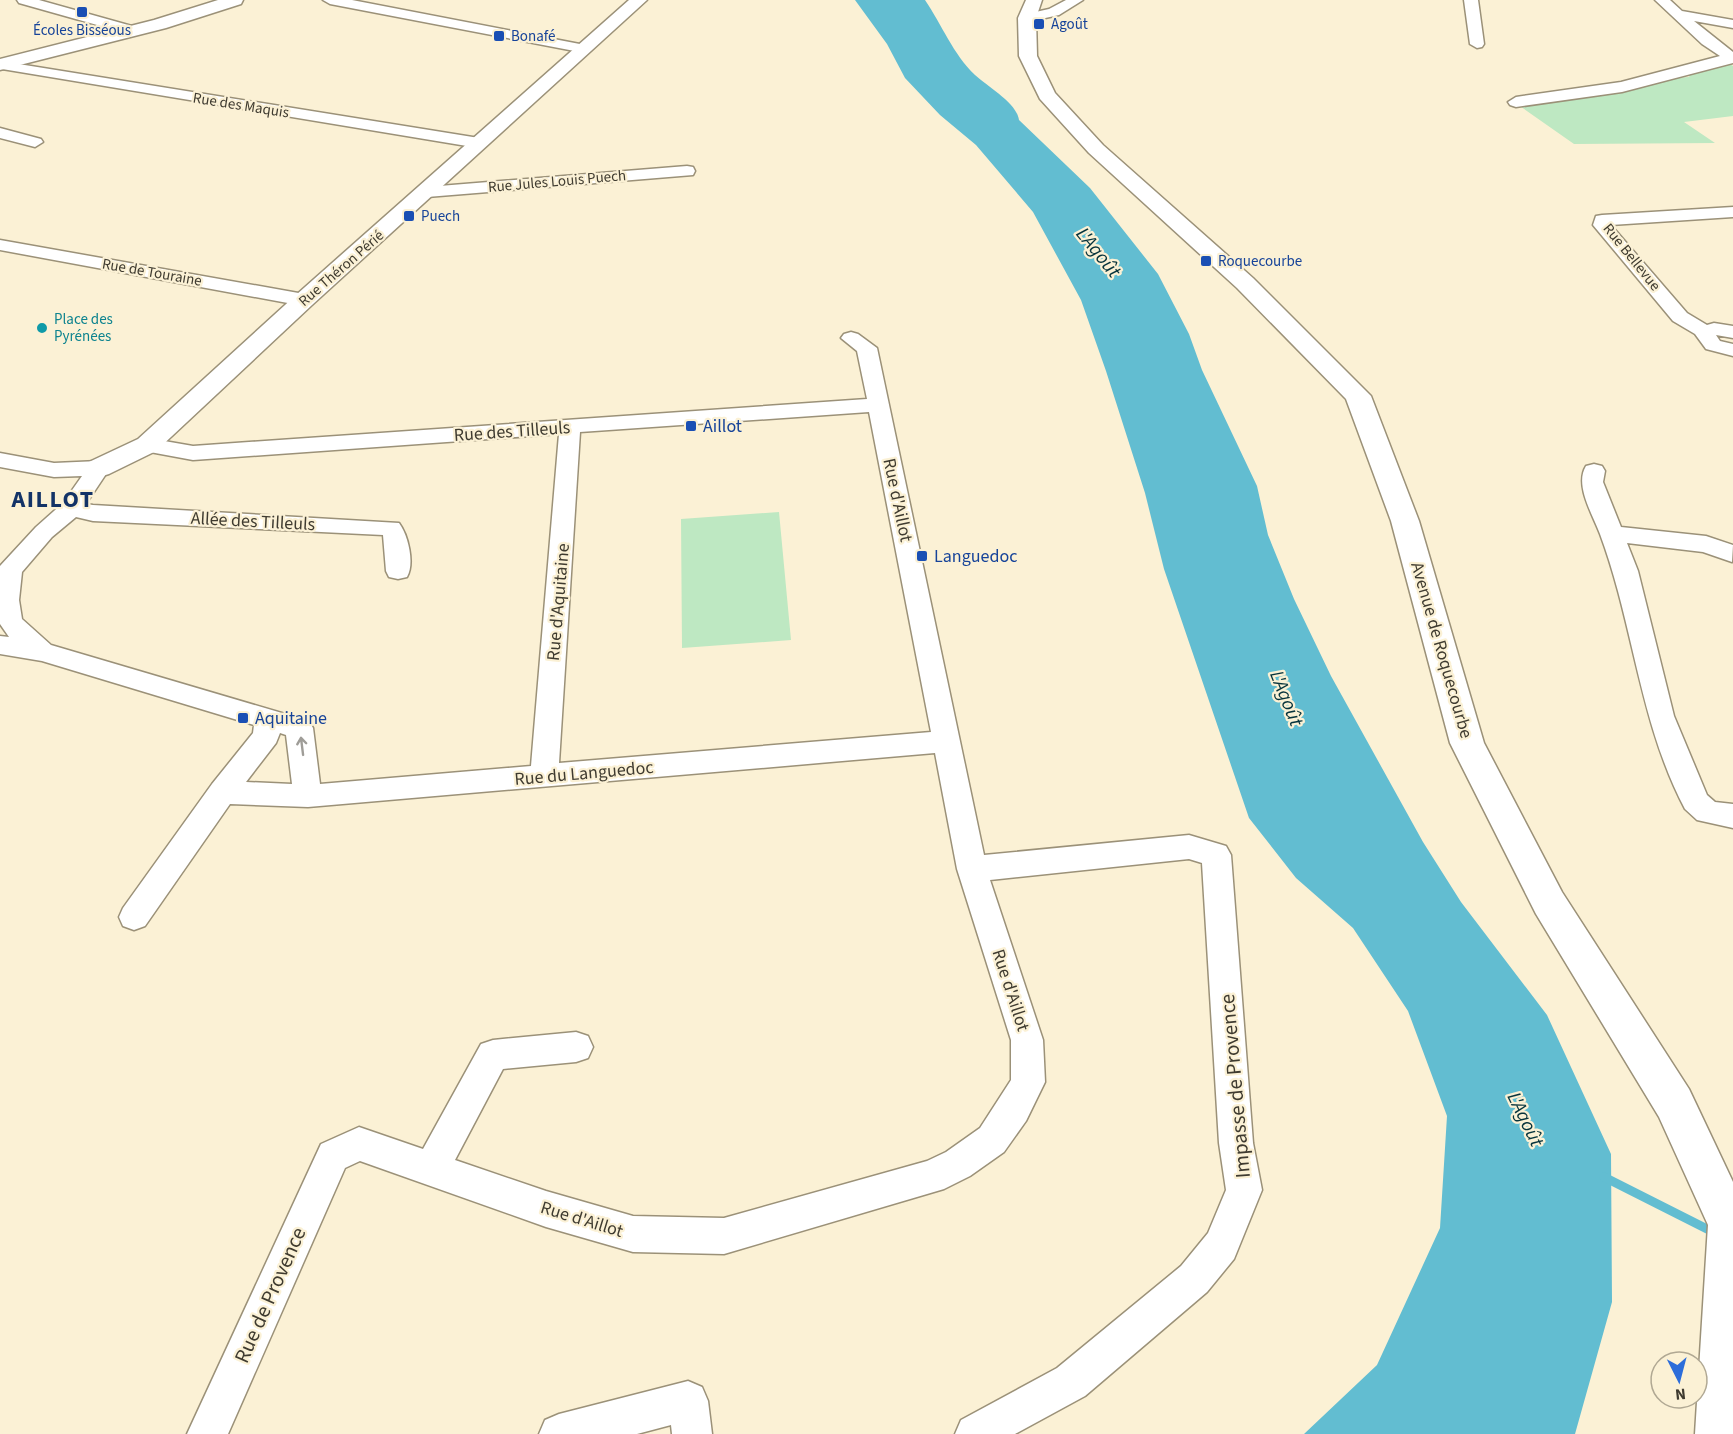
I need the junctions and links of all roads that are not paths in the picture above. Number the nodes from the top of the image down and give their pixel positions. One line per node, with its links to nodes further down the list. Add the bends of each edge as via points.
1 (24, 0): 12 (street)
2 (235, 0): 12 (main road)
3 (330, 0): 14 (street)
4 (639, 0): 14 (main road, Rue Théron Périé)
5 (1034, 0): 10 (main road)
6 (1076, 0): 10 (street, via 1054,12)
7 (1471, 0): 13 (street)
8 (1662, 0): 9 (street)
9 (1676, 14): 11 (street); 15 (street)
10 (1027, 18): 61 (main road, Avenue de Roquecourbe, via 1028,56 1047,95 1096,149 1245,283 1358,396 1405,521 1467,743 1549,903 1674,1103 1729,1239)
11 (1733, 24)
12 (134, 31): 16 (main road)
13 (1477, 44)
14 (585, 49): 20 (main road, Rue Théron Périé)
15 (1732, 58): 17 (street, via 1622,87)
16 (1, 65): 20 (street, Rue des Maquis)
17 (1516, 102)
18 (0, 133): 19 (street)
19 (34, 142)
20 (479, 143): 22 (main road, Rue Théron Périé)
21 (687, 171): 22 (street, Rue Jules Louis Puech)
22 (427, 192): 25 (main road, Rue Théron Périé)
23 (1733, 212): 26 (street, Rue Bellevue, via 1602,220 1602,225 1680,317)
24 (0, 244): 25 (street, Rue de Touraine)
25 (304, 300): 34 (main road, Rue Théron Périé)
26 (1706, 332): 27 (street, Rue Bellevue, via 1714,329); 29 (street, Rue Bellevue, via 1708,342)
27 (1733, 333)
28 (851, 338): 30 (street, Rue d'Aillot, via 867,348)
29 (1733, 350)
30 (879, 405): 31 (street, Rue des Tilleuls); 33 (street, Rue d'Aillot)
31 (837, 409): 32 (street, Rue des Tilleuls); 33 (street, via 863,418)
32 (570, 427): 34 (street, Rue des Tilleuls, via 193,453); 48 (street, Rue d'Aquitaine)
33 (885, 437): 47 (street, Rue d'Aillot)
34 (147, 445): 36 (main road, Rue Théron Périé)
35 (0, 460): 36 (street, via 54,470)
36 (99, 468): 38 (street, Rue Théron Périé)
37 (1594, 471): 39 (street, via 1592,482)
38 (71, 508): 41 (street, Allée des Tilleuls, via 93,513 391,528); 42 (street, Rue Théron Périé)
39 (1614, 534): 40 (street, via 1706,544); 51 (street, via 1661,717 1695,801 1700,809 1712,814)
40 (1732, 554)
41 (398, 571)
42 (3, 572): 43 (street)
43 (0, 597): 45 (street, via 10,625)
44 (0, 645): 45 (street)
45 (42, 652): 46 (street)
46 (269, 718): 49 (street, via 266,736); 50 (street, one-way to 46, via 299,728)
47 (946, 741): 48 (street, Rue du Languedoc); 52 (street, Rue d'Aillot)
48 (544, 776): 50 (street, Rue du Languedoc)
49 (222, 792): 50 (street, Rue du Languedoc); 53 (street)
50 (308, 796)
51 (1733, 816)
52 (972, 869): 56 (street, Rue d'Aillot, via 1028,1040 1028,1082 992,1140 958,1164 932,1177 724,1236 633,1234 546,1209); 60 (street, Impasse de Provence, via 1189,847 1216,855 1236,1143 1244,1190 1221,1246 1194,1279 1071,1382)
53 (134, 917)
54 (576, 1047): 56 (street, via 493,1055)
55 (333, 1155): 56 (street, Rue d'Aillot, via 359,1144); 57 (street, Rue de Provence)
56 (432, 1168)
57 (207, 1434)
58 (559, 1434): 59 (street, via 688,1401)
59 (692, 1434)
60 (975, 1434)
61 (1720, 1434)

